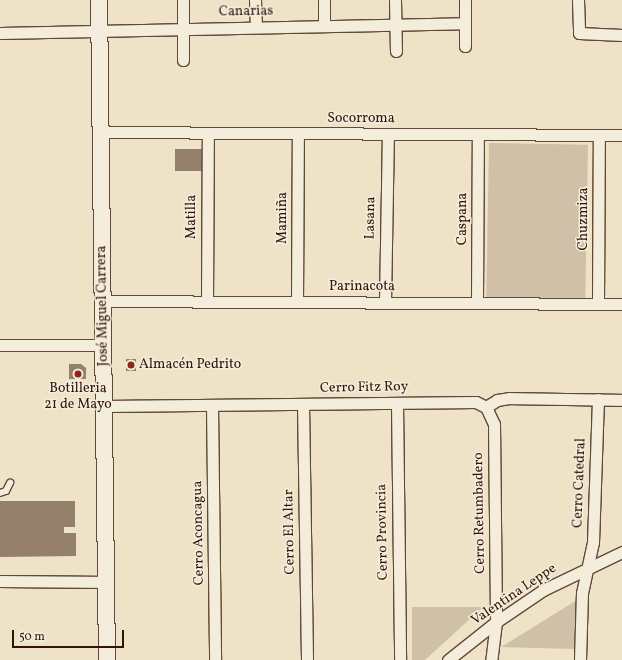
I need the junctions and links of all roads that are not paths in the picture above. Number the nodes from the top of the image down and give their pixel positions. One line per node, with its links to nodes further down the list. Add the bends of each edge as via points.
1 (99, 0): 14 (street, José Miguel Carrera)
2 (183, 0): 12 (street)
3 (255, 0): 11 (street)
4 (324, 0): 10 (street)
5 (395, 0): 9 (street)
6 (465, 0): 8 (street)
7 (578, 0): 15 (street, via 579,33)
8 (465, 23): 9 (street, Canarias); 16 (street)
9 (395, 25): 10 (street, Canarias); 17 (street)
10 (324, 26): 11 (street, Canarias)
11 (256, 27): 12 (street, Canarias)
12 (183, 29): 14 (street, Canarias, via 115,30); 18 (street)
13 (0, 33): 14 (street, Canarias)
14 (99, 33): 19 (street, José Miguel Carrera)
15 (622, 35)
16 (465, 46)
17 (396, 51)
18 (183, 60)
19 (100, 132): 20 (street, Socorroma); 26 (street, José Miguel Carrera)
20 (208, 133): 21 (street, Socorroma); 27 (street, Matilla)
21 (298, 133): 22 (street, Socorroma); 28 (street, Mamiña)
22 (388, 134): 23 (street, Socorroma); 29 (street, Lasana)
23 (478, 134): 24 (street, Socorroma); 30 (street, Caspana)
24 (599, 135): 25 (street, Socorroma); 31 (street, Chuzmiza)
25 (622, 135)
26 (103, 301): 27 (street, Parinacota); 33 (street, José Miguel Carrera)
27 (207, 302): 28 (street, Parinacota)
28 (297, 302): 29 (street, Parinacota)
29 (385, 302): 30 (street, Parinacota)
30 (477, 303): 31 (street, Parinacota)
31 (598, 304): 32 (street, Parinacota)
32 (622, 304)
33 (103, 344): 34 (street); 40 (street, José Miguel Carrera)
34 (0, 345)
35 (598, 399): 36 (street); 41 (street, via 503,398); 45 (street, Cerro Catedral, via 593,542)
36 (622, 400)
37 (397, 403): 38 (street, Cerro Fitz Roy); 41 (street, Cerro Fitz Roy, via 476,402); 52 (street, Cerro Provincia)
38 (303, 404): 39 (street, Cerro Fitz Roy); 51 (street, Cerro El Altar)
39 (212, 405): 40 (street, Cerro Fitz Roy); 50 (street, Cerro Aconcagua)
40 (104, 406): 47 (street, José Miguel Carrera)
41 (486, 407): 48 (street, Cerro Retumbadero, via 494,424)
42 (10, 483): 43 (lane, via 6,491)
43 (0, 493)
44 (622, 552): 45 (street, Valentina Leppe)
45 (588, 567): 48 (street, Valentina Leppe, via 543,590); 55 (street, Cerro Catedral, via 582,593)
46 (0, 581): 47 (street)
47 (106, 582): 49 (street, José Miguel Carrera)
48 (496, 622): 53 (street, Valentina Leppe); 54 (street, Cerro Retumbadero)
49 (107, 660)
50 (215, 660)
51 (307, 660)
52 (400, 660)
53 (448, 660)
54 (491, 660)
55 (580, 660)

